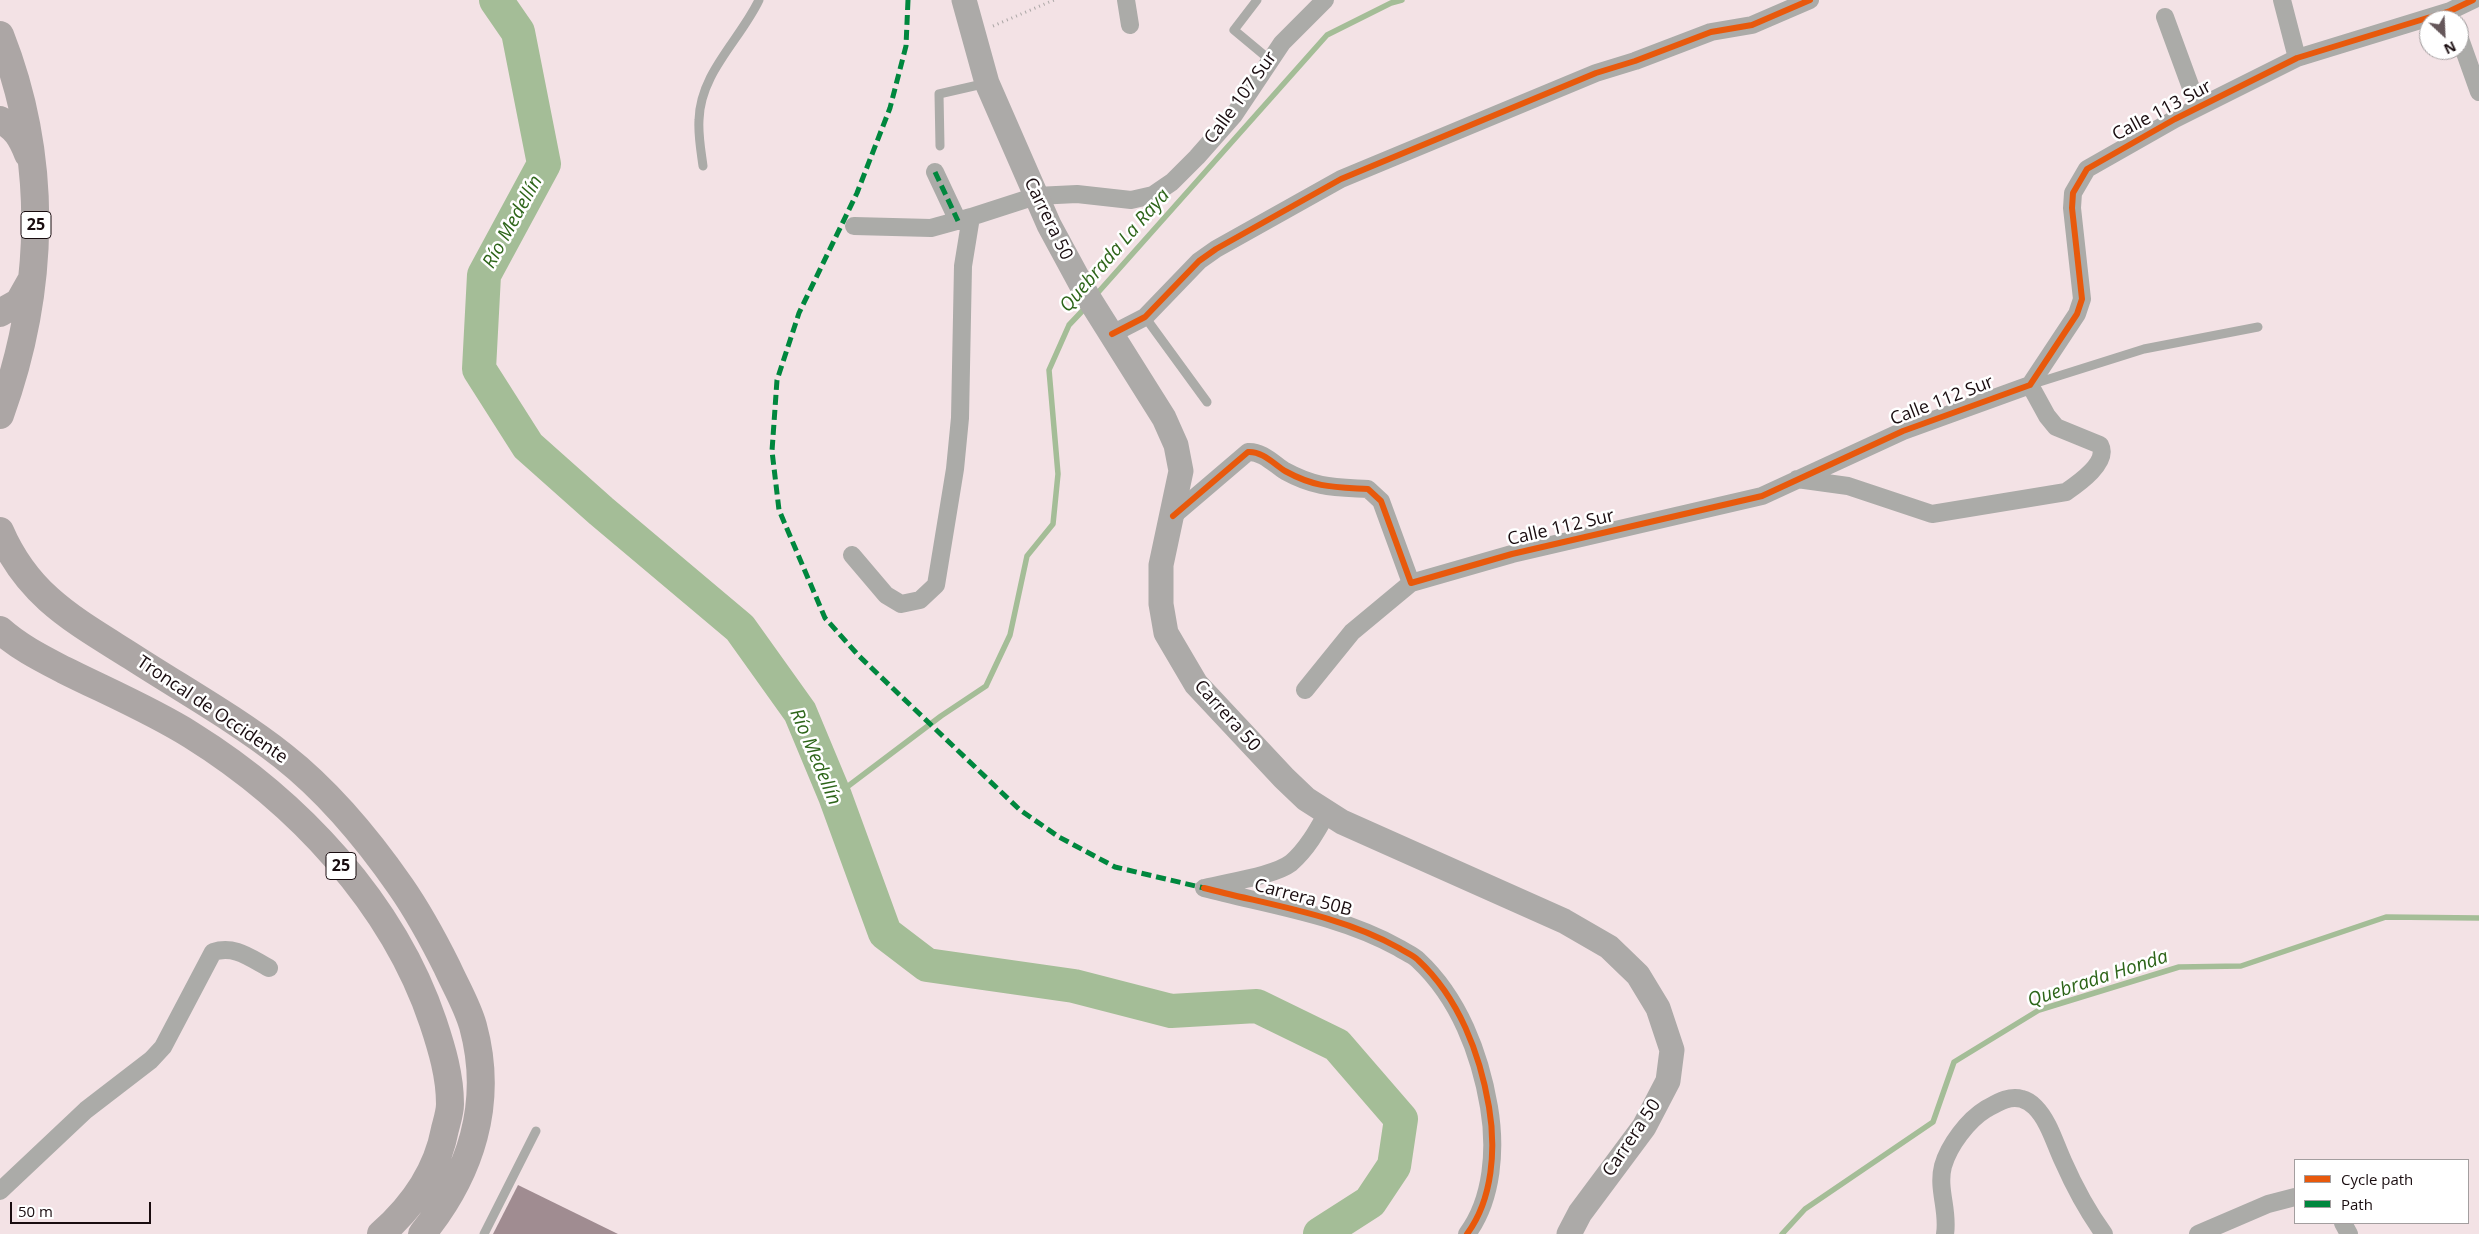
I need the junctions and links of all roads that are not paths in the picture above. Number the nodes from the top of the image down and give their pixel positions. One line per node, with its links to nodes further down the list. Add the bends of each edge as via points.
1 (759, 0): 22 (lane, via 723,55 702,95 698,120)
2 (964, 0): 17 (main road, Carrera 50)
3 (1126, 0): 11 (street)
4 (1257, 0): 15 (lane, via 1234,30)
5 (1325, 0): 15 (street, Calle 107 Sur, via 1282,43)
6 (1810, 0): 30 (street, via 1752,25 1710,32 1596,73 1341,179 1216,249 1199,261)
7 (2282, 0): 14 (street)
8 (2473, 0): 9 (street, Calle 113 Sur)
9 (2460, 10)
10 (2164, 17): 19 (street)
11 (1130, 25)
12 (2419, 25): 14 (street, Calle 113 Sur)
13 (0, 36): 23 (highway, 25, via 11,63 25,117)
14 (2297, 58): 19 (street, Calle 113 Sur)
15 (1270, 60): 25 (street, Calle 107 Sur, via 1234,115 1172,182 1153,195 1131,200 1077,194)
16 (2468, 60): 18 (street)
17 (987, 83): 21 (lane, via 939,94); 25 (main road, Carrera 50)
18 (2479, 92)
19 (2198, 107): 33 (street, Calle 113 Sur, via 2087,169 2073,192 2082,300 2077,314)
20 (0, 120): 23 (highway, via 21,136)
21 (940, 146)
22 (703, 166)
23 (34, 172): 28 (highway, 25)
24 (935, 172): 26 (street)
25 (1036, 196): 26 (street, Calle 107 Sur); 32 (main road, Carrera 50, via 1049,225)
26 (965, 219): 27 (street, Calle 107 Sur, via 931,228); 39 (street, via 960,418 936,585 920,600 901,604 886,595)
27 (854, 226)
28 (34, 274): 29 (highway, via 19,302); 35 (highway, 25, via 21,349)
29 (0, 313)
30 (1145, 317): 32 (street); 34 (lane)
31 (2258, 327): 33 (lane, Calle 112 Sur, via 2144,349)
32 (1112, 334): 37 (main road, Carrera 50, via 1164,418 1176,445 1181,472)
33 (2030, 385): 36 (street, Calle 112 Sur, via 1904,431); 36 (street, via 2056,427 2100,444 2102,449 2101,458 2082,480 2066,492 1932,514 1848,486)
34 (1207, 402)
35 (0, 415)
36 (1797, 479): 40 (street, Calle 112 Sur, via 1762,496 1512,554)
37 (1173, 516): 40 (street, via 1248,452 1256,452 1319,486 1368,489 1374,493 1381,501); 43 (main road, Carrera 50, via 1162,565 1160,604 1166,633 1196,684 1284,778 1306,799)
38 (0, 531): 49 (highway, Troncal de Occidente / 25, via 18,567 58,610 284,756 346,816 376,852 434,938 473,1027 480,1092 476,1128 463,1170 442,1210)
39 (852, 555)
40 (1411, 583): 42 (street, via 1352,632)
41 (0, 630): 48 (highway, Troncal de Occidente / 25, via 28,651 190,734 249,777 296,818 333,857 395,937 426,1000 447,1071 450,1105 442,1148 431,1173 420,1193)
42 (1305, 690)
43 (1327, 812): 51 (street, Carrera 50B, via 1311,841 1290,864 1274,872 1204,888 1344,924 1381,938 1418,959 1442,989 1469,1032 1485,1082 1494,1135 1489,1180 1476,1222); 52 (main road, Carrera 50, via 1350,826 1564,921 1609,947 1638,975 1658,1008 1672,1050 1668,1081 1644,1127 1580,1212)
44 (269, 968): 46 (street, via 235,949 213,952 163,1047 86,1110)
45 (536, 1131): 50 (lane)
46 (0, 1191)
47 (2294, 1197): 55 (street, via 2268,1204)
48 (381, 1234)
49 (422, 1234)
50 (484, 1234)
51 (1467, 1234)
52 (1569, 1234)
53 (1945, 1234): 54 (street, via 1940,1180 1951,1148 1981,1112 2011,1098 2022,1099 2034,1106 2044,1120 2066,1168)
54 (2104, 1234)
55 (2198, 1234)

